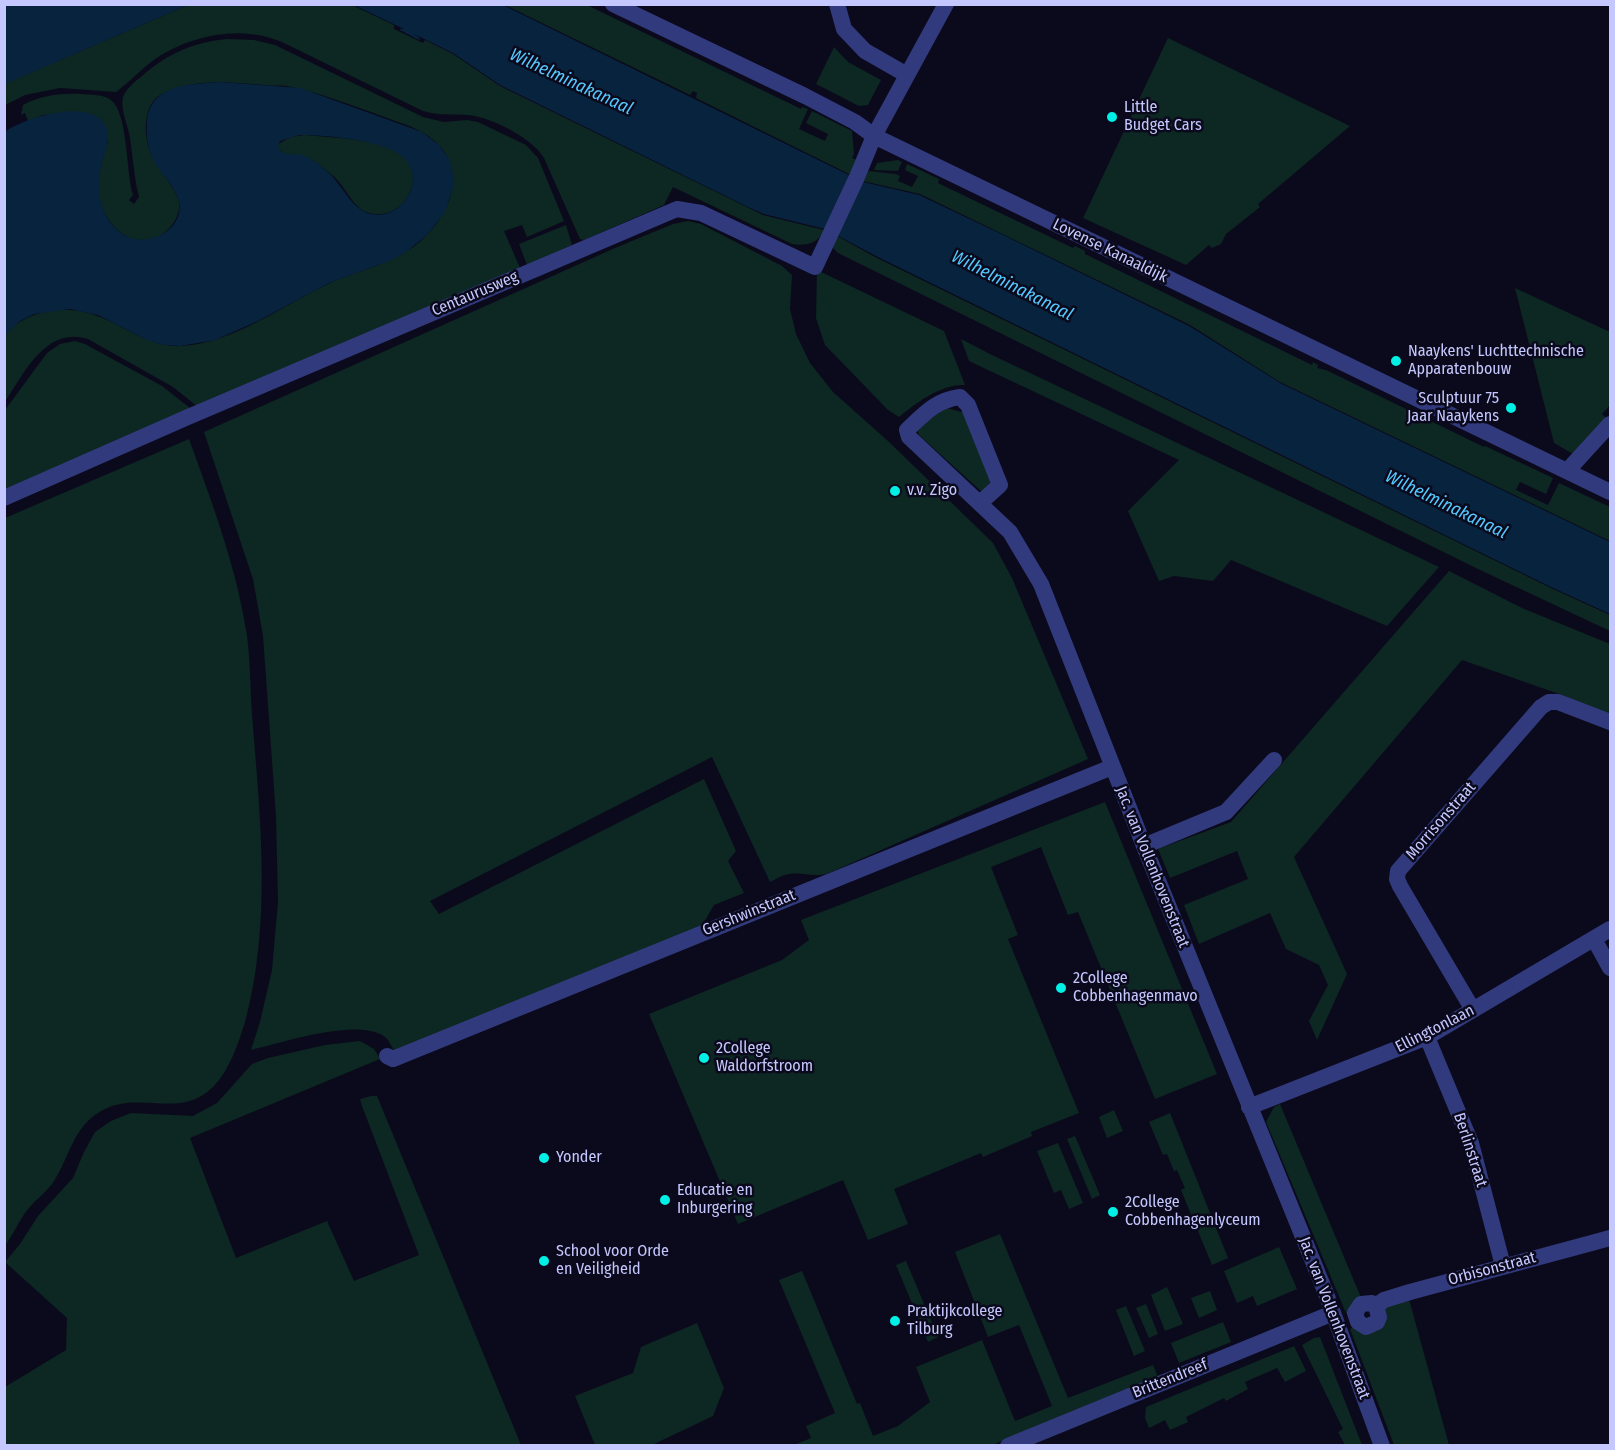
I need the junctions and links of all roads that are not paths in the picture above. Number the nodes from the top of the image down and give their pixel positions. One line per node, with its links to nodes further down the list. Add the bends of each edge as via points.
1 (613, 4): 5 (street, Lovense Kanaaldijk, via 805,96)
2 (837, 4): 4 (street, via 844,29 858,44)
3 (946, 4): 4 (street, Centaurusweg)
4 (907, 75): 5 (street, Centaurusweg)
5 (874, 136): 7 (street, Lovense Kanaaldijk); 9 (street, Centaurusweg, via 815,267 701,213 677,209)
6 (1611, 424): 7 (street)
7 (1568, 471): 8 (street, Lovense Kanaaldijk)
8 (1611, 492)
9 (4, 498)
10 (980, 503): 10 (street, Jac. van Vollenhovenstraat, via 1000,485 968,405 960,398 945,400 916,421 907,434); 13 (street, Jac. van Vollenhovenstraat, via 1010,532 1041,584)
11 (1611, 722): 18 (street, Morrisonstraat, via 1558,702 1541,707 1398,871 1400,886)
12 (1274, 760): 14 (street, via 1226,812)
13 (1112, 766): 14 (street, Jac. van Vollenhovenstraat); 20 (street, Gershwinstraat, via 393,1059)
14 (1144, 846): 21 (street, Jac. van Vollenhovenstraat)
15 (1611, 929): 16 (street, Ellingtonlaan)
16 (1594, 939): 17 (street); 18 (street, Ellingtonlaan)
17 (1611, 968)
18 (1473, 1010): 19 (street, Ellingtonlaan)
19 (1427, 1036): 21 (street, Ellingtonlaan); 23 (street, Berlinstraat, via 1471,1143)
20 (387, 1056)
21 (1249, 1107): 25 (street, Jac. van Vollenhovenstraat)
22 (1611, 1238): 23 (street, Orbisonstraat)
23 (1503, 1266): 24 (street, Orbisonstraat, via 1402,1294)
24 (1376, 1306)
25 (1333, 1313): 26 (street, Brittendreef); 27 (street, Jac. van Vollenhovenstraat)
26 (1008, 1446)
27 (1382, 1446)

